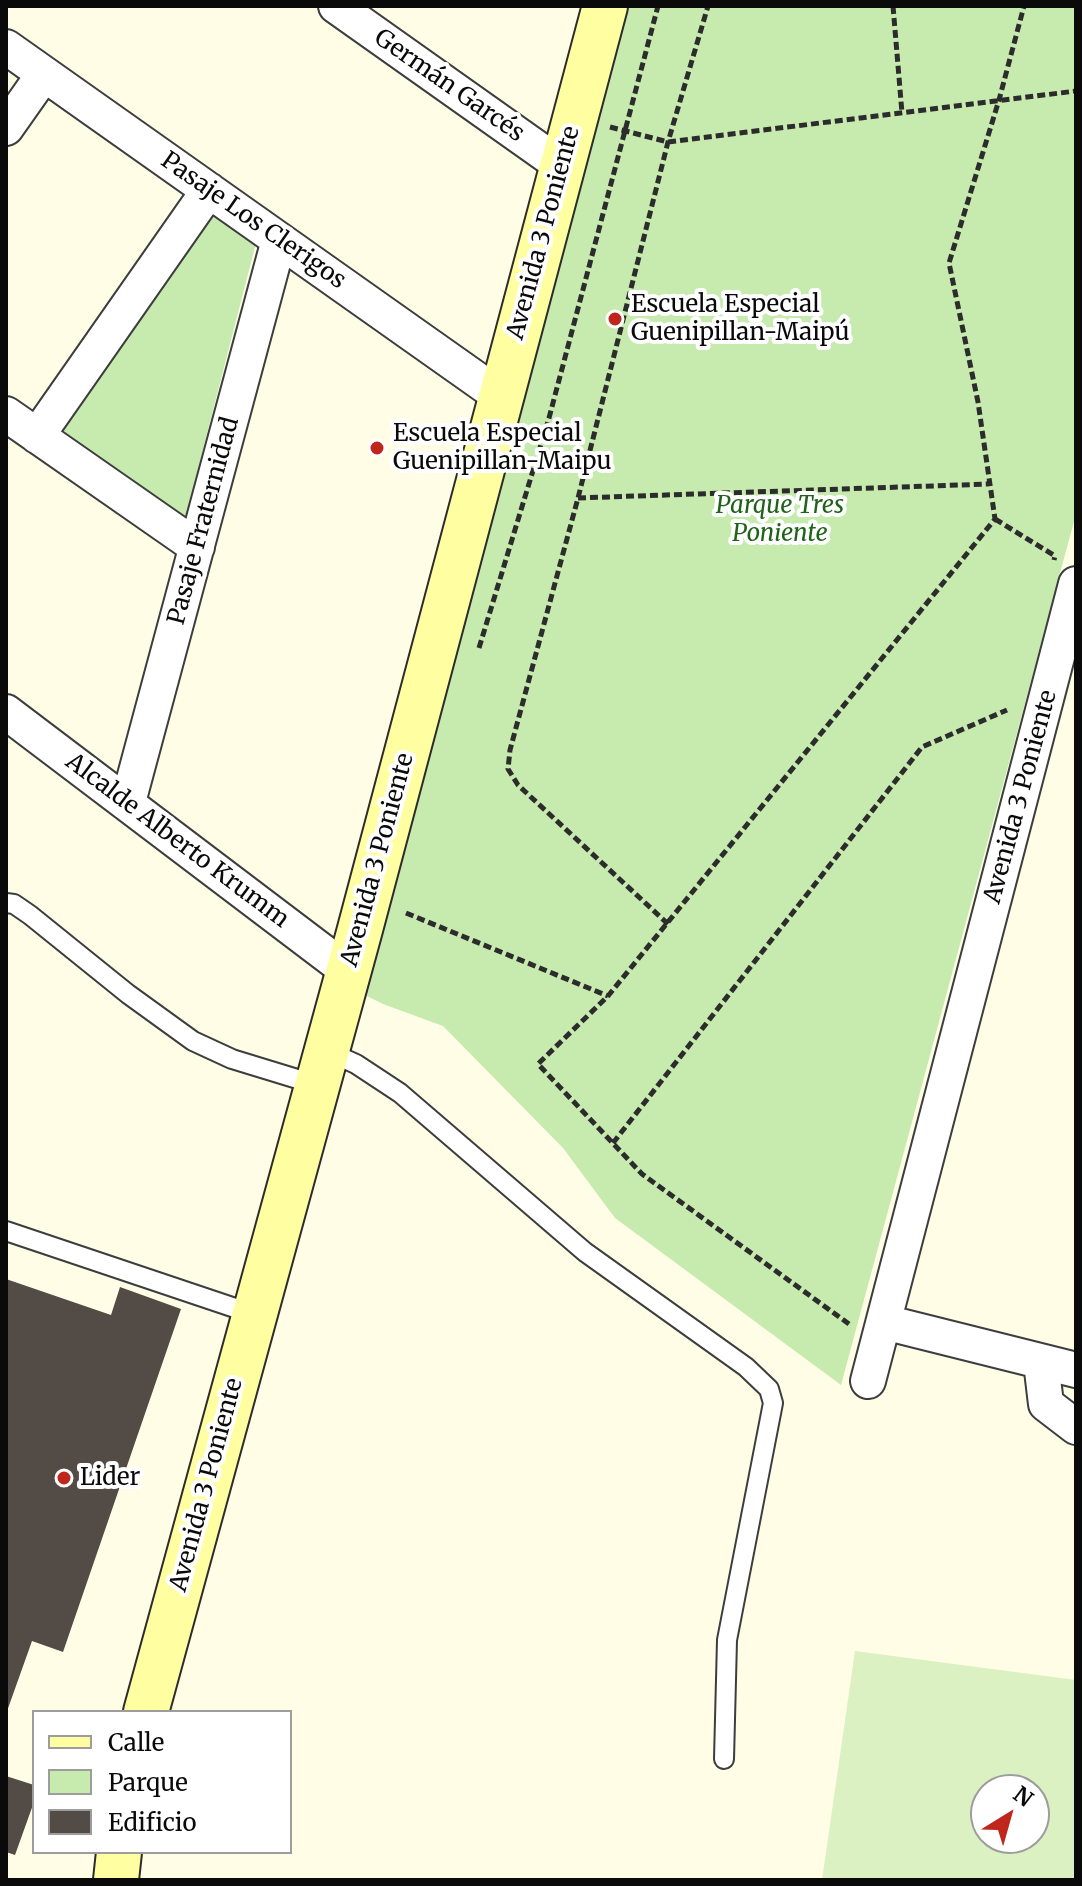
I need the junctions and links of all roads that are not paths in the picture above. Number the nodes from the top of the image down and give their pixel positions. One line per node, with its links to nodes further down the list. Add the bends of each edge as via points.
1 (605, 6): 6 (main road, Avenida 3 Poniente)
2 (341, 8): 6 (street, Germán Garcés)
3 (6, 47): 4 (street, Pasaje Los Clerigos)
4 (44, 74): 5 (street); 7 (street, Pasaje Los Clerigos)
5 (6, 128)
6 (562, 166): 9 (main road, Avenida 3 Poniente)
7 (209, 190): 8 (street, Pasaje Los Clerigos); 11 (street)
8 (279, 240): 9 (street, Pasaje Los Clerigos); 12 (street, Pasaje Fraternidad)
9 (500, 396): 17 (main road, Avenida 3 Poniente)
10 (6, 414): 11 (street)
11 (37, 436): 12 (street)
12 (197, 547): 15 (street, Pasaje Fraternidad)
13 (1076, 584): 21 (street, Avenida 3 Poniente)
14 (6, 712): 15 (street, Alcalde Alberto Krumm)
15 (128, 802): 17 (street, Alcalde Alberto Krumm)
16 (6, 903): 18 (lane, via 30,915 193,1041 232,1059)
17 (348, 971): 18 (main road, Avenida 3 Poniente)
18 (322, 1068): 20 (main road, Avenida 3 Poniente); 27 (lane, via 370,1072 400,1093 585,1252 769,1389 773,1403 727,1640)
19 (6, 1231): 20 (lane)
20 (253, 1314): 26 (main road, Avenida 3 Poniente)
21 (882, 1330): 22 (street); 24 (street, Avenida 3 Poniente)
22 (1041, 1362): 23 (street); 25 (street, via 1046,1404)
23 (1076, 1370)
24 (868, 1381)
25 (1076, 1427)
26 (147, 1710)
27 (724, 1759)
28 (119, 1854): 29 (main road)
29 (116, 1880)

